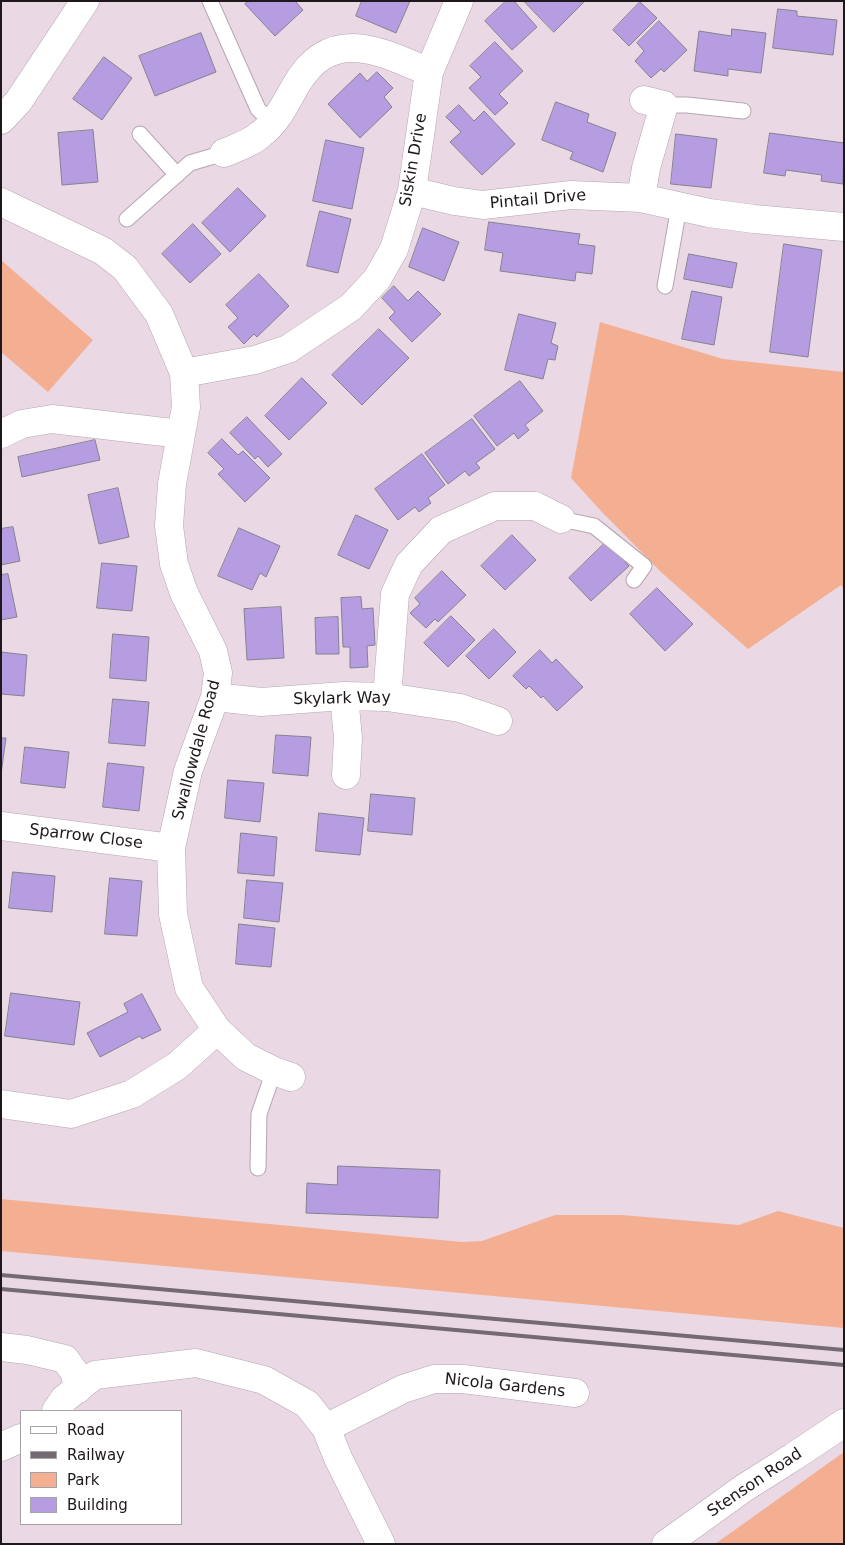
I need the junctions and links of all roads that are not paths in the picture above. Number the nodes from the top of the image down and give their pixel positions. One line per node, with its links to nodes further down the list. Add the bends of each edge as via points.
1 (85, 1): 7 (street, via 18,102)
2 (210, 1): 8 (lane, via 258,110)
3 (459, 1): 4 (street, Siskin Drive)
4 (430, 72): 8 (street, via 384,52 359,48 334,51 320,56 309,68); 12 (street, Siskin Drive)
5 (654, 102): 6 (lane); 13 (street)
6 (743, 111)
7 (1, 120)
8 (272, 123): 10 (street, via 261,134)
9 (140, 134): 11 (lane)
10 (224, 153): 11 (lane, via 190,163)
11 (177, 175): 16 (lane)
12 (412, 191): 13 (street, Pintail Drive, via 483,204 571,195); 19 (street, Siskin Drive, via 394,249 377,280 351,307 288,349 255,360)
13 (641, 198): 15 (street, Pintail Drive)
14 (1, 202): 19 (street, Swallowdale Road, via 103,251 125,268 159,314)
15 (679, 207): 17 (street, Pintail Drive, via 754,219); 18 (lane)
16 (127, 219)
17 (844, 227)
18 (665, 286)
19 (184, 372): 21 (street, Swallowdale Road, via 186,406)
20 (1, 434): 21 (street, via 22,424 52,419)
21 (181, 434): 26 (street, Swallowdale Road, via 168,526 174,564 184,593 214,652 218,673)
22 (561, 519): 23 (lane, via 594,526 644,566); 25 (street, via 535,506 495,506 441,530 408,564 395,594)
23 (634, 580)
24 (344, 696): 25 (street, Skylark Way); 26 (street, Skylark Way, via 261,702); 28 (street, via 348,738)
25 (387, 696): 27 (street, Skylark Way, via 460,708)
26 (214, 697): 30 (street, Swallowdale Road, via 188,771)
27 (498, 721)
28 (346, 775)
29 (1, 826): 30 (street, Sparrow Close)
30 (171, 848): 31 (street, Swallowdale Road, via 173,914 189,988)
31 (217, 1030): 32 (street, Swallowdale Road, via 246,1057); 33 (street, via 177,1066 132,1094 71,1114)
32 (282, 1074): 34 (lane, via 259,1114)
33 (1, 1104)
34 (258, 1168)
35 (1, 1347): 36 (street, via 65,1359 75,1373)
36 (78, 1389): 38 (street, via 64,1399); 40 (street, via 95,1374 196,1364 264,1380 307,1404)
37 (575, 1393): 40 (street, Nicola Gardens, via 463,1379 434,1379 403,1388)
38 (57, 1410)
39 (843, 1423): 44 (street, Stenson Road)
40 (326, 1428): 43 (street)
41 (20, 1438): 42 (street)
42 (1, 1447)
43 (381, 1544)
44 (666, 1544)

